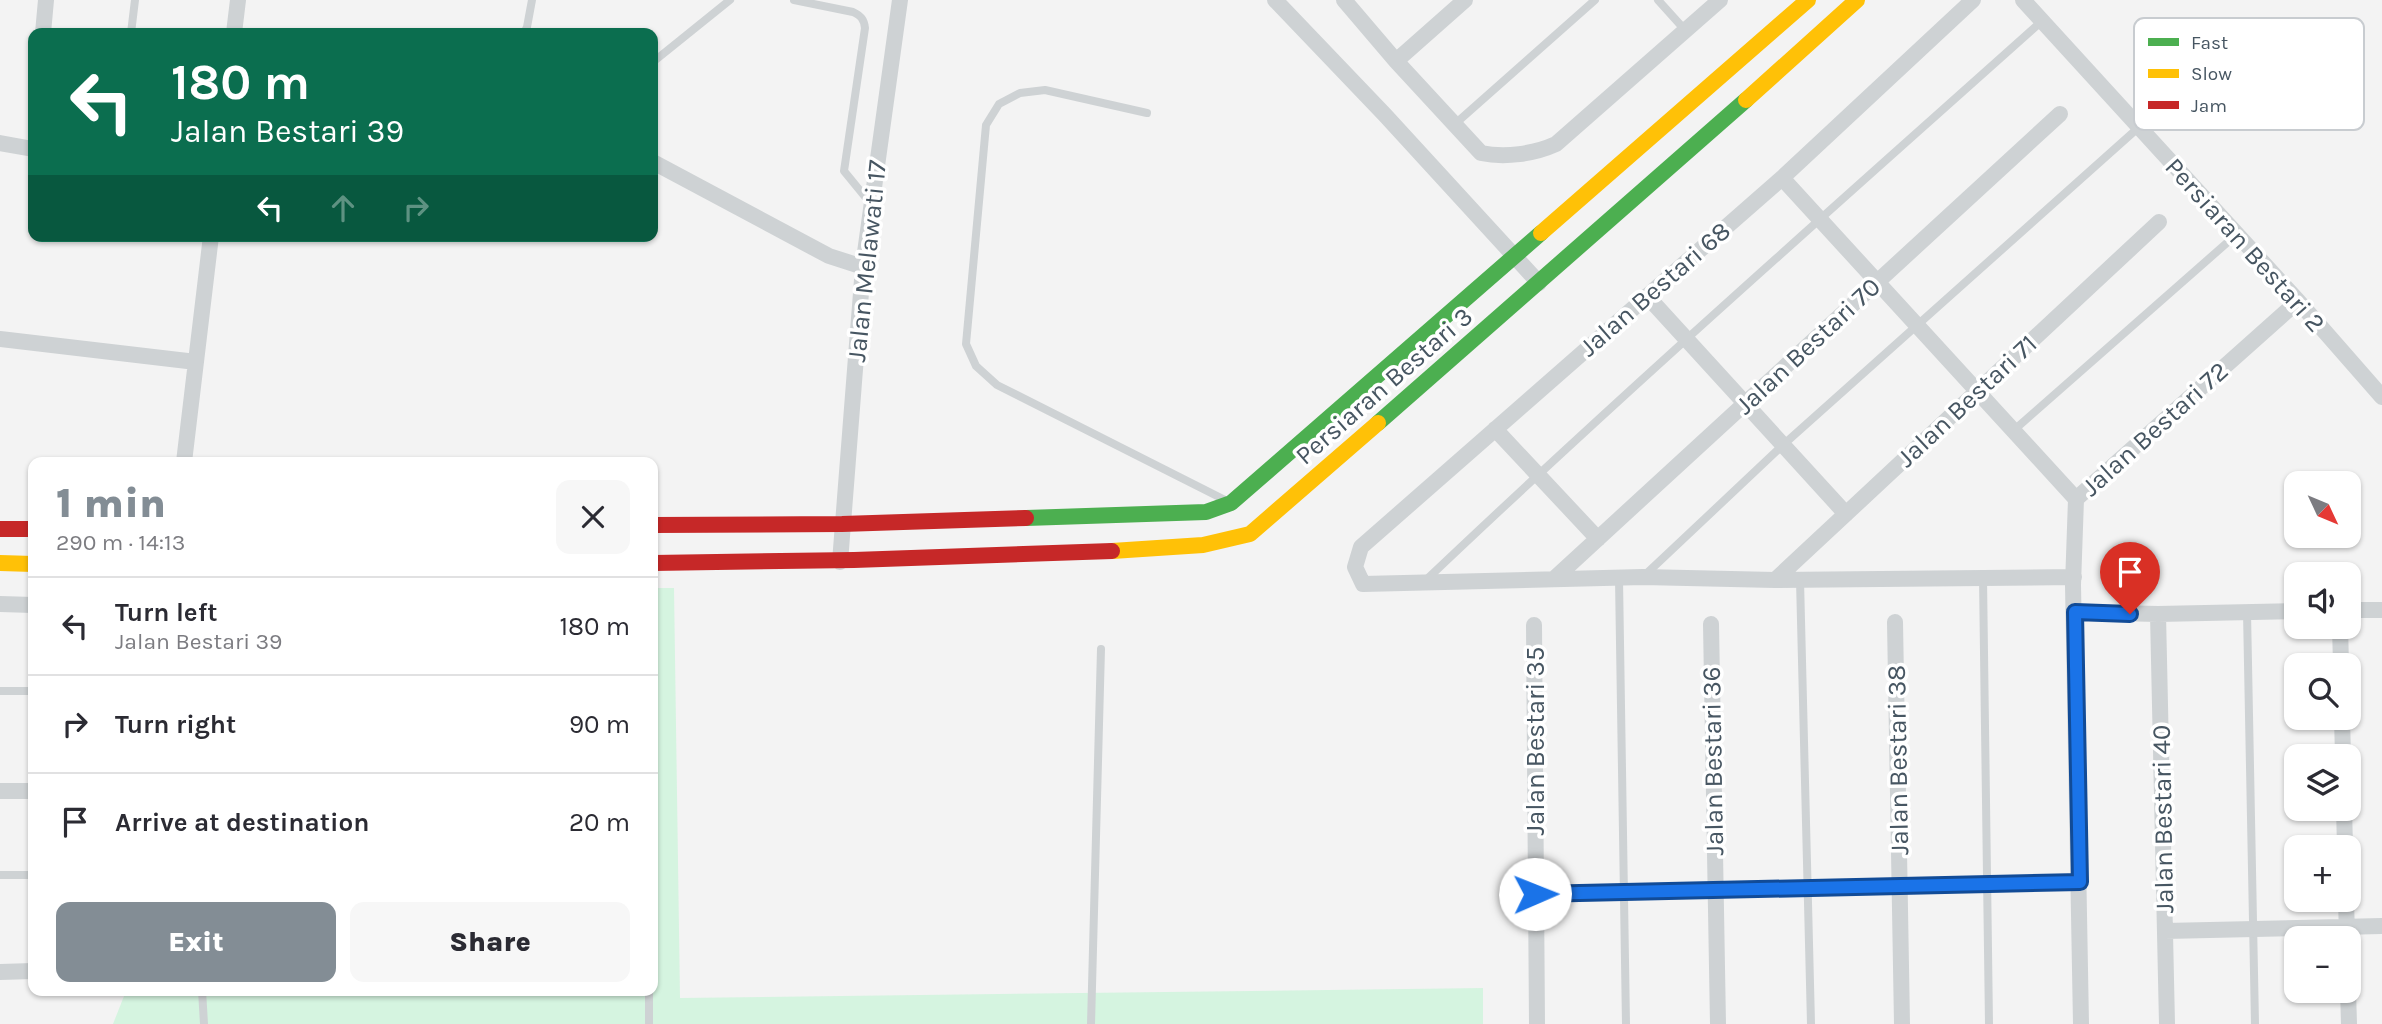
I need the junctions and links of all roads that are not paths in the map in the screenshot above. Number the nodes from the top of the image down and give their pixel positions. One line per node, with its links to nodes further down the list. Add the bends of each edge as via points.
1 (46, 0): 19 (street)
2 (135, 0): 20 (lane)
3 (237, 0): 21 (street)
4 (532, 0): 22 (lane)
5 (730, 0): 24 (lane)
6 (794, 0): 36 (lane, via 853,12 864,21 844,171)
7 (900, 0): 36 (street, Jalan Melawati 17)
8 (1275, 0): 41 (street)
9 (1344, 0): 25 (street)
10 (1465, 0): 25 (street)
11 (1595, 0): 28 (lane)
12 (1658, 0): 23 (lane)
13 (1720, 0): 23 (street)
14 (1808, 0): 41 (street, Persiaran Bestari 3)
15 (1857, 0): 44 (street, Persiaran Bestari 3)
16 (1973, 0): 35 (street, Jalan Bestari 68)
17 (2023, 0): 18 (street, Persiaran Bestari 2)
18 (2042, 21): 29 (street, Persiaran Bestari 2); 37 (lane)
19 (43, 28)
20 (132, 28)
21 (234, 28)
22 (526, 28)
23 (1685, 30): 28 (street, via 1556,144 1543,150 1496,156 1481,153)
24 (658, 58)
25 (1396, 61): 28 (street)
26 (1147, 113): 60 (lane, via 1045,90 1020,93 999,104 986,125 966,344 976,366 997,386)
27 (2060, 114): 43 (street, Jalan Bestari 70)
28 (1455, 124)
29 (2134, 124)
30 (2136, 130): 47 (lane)
31 (2140, 130): 39 (street, Persiaran Bestari 2)
32 (0, 143): 33 (street)
33 (28, 148)
34 (658, 165): 42 (street, via 829,256)
35 (1782, 178): 37 (street); 45 (street, Jalan Bestari 68)
36 (871, 204): 42 (street, Jalan Melawati 17)
37 (1819, 221): 43 (street); 49 (lane)
38 (2158, 222): 51 (street, Jalan Bestari 71)
39 (2237, 234): 46 (street, Persiaran Bestari 2); 55 (lane)
40 (210, 242): 50 (street)
41 (1515, 255): 44 (street); 60 (street, Persiaran Bestari 3)
42 (863, 267): 62 (street, Jalan Melawati 17)
43 (1877, 282): 47 (street); 53 (street, Jalan Bestari 70)
44 (1539, 283): 67 (street, Persiaran Bestari 3, via 1250,534 1226,542 1169,548)
45 (1647, 296): 49 (street); 54 (street, Jalan Bestari 68)
46 (2298, 301): 52 (street, Persiaran Bestari 2); 59 (street, Jalan Bestari 72)
47 (1917, 326): 51 (street); 56 (lane)
48 (0, 339): 50 (street)
49 (1686, 339): 53 (street); 58 (lane)
50 (196, 362): 57 (street)
51 (1977, 391): 55 (street); 61 (street, Jalan Bestari 71)
52 (2382, 397)
53 (1745, 404): 56 (street); 66 (street, Jalan Bestari 70)
54 (1495, 429): 58 (street); 78 (street, Jalan Bestari 68, via 1361,547 1355,567 1363,584)
55 (2013, 431): 59 (street)
56 (1783, 445): 61 (street); 71 (lane)
57 (185, 457)
58 (1538, 474): 66 (street); 78 (lane)
59 (2076, 499): 77 (street, Jalan Bestari 72)
60 (1231, 503): 62 (street, Persiaran Bestari 3, via 1206,512)
61 (1846, 514): 75 (street, Jalan Bestari 71)
62 (842, 524): 63 (street, Persiaran Bestari 3); 67 (street, Jalan Melawati 17)
63 (658, 525)
64 (0, 529): 65 (street)
65 (28, 529)
66 (1598, 539): 72 (street, Jalan Bestari 70)
67 (839, 562): 69 (street, Persiaran Bestari 3)
68 (0, 563): 70 (street)
69 (658, 563)
70 (28, 564)
71 (1643, 577): 74 (street); 75 (street)
72 (1555, 578): 74 (street); 78 (street)
73 (1983, 578): 76 (street); 77 (street); 98 (lane)
74 (1619, 579): 102 (lane)
75 (1775, 580): 76 (street)
76 (1800, 580): 100 (lane)
77 (2074, 581): 84 (street, Jalan Bestari 72)
78 (1424, 582)
79 (0, 604): 80 (street)
80 (28, 605)
81 (2361, 610): 82 (street)
82 (2382, 610)
83 (2284, 611): 85 (street)
84 (2075, 612): 86 (street); 97 (street, Jalan Bestari 72)
85 (2247, 612): 86 (street); 105 (lane)
86 (2158, 614): 108 (street, Jalan Bestari 40)
87 (1895, 622): 99 (street, Jalan Bestari 38)
88 (1711, 624): 101 (street, Jalan Bestari 36)
89 (1534, 625): 103 (street, Jalan Bestari 35)
90 (1101, 649): 116 (lane)
91 (0, 691): 92 (lane)
92 (28, 691)
93 (0, 791): 94 (street)
94 (28, 791)
95 (0, 875): 96 (lane)
96 (28, 875)
97 (2080, 882): 98 (street); 123 (street, Jalan Bestari 72)
98 (1987, 884): 99 (street); 122 (lane)
99 (1901, 886): 100 (street); 121 (street, Jalan Bestari 38)
100 (1808, 888): 101 (street); 120 (lane)
101 (1714, 890): 102 (street); 119 (street, Jalan Bestari 36)
102 (1624, 892): 103 (street); 118 (lane)
103 (1535, 894): 117 (street, Jalan Bestari 35)
104 (2382, 926): 107 (street)
105 (2253, 929): 106 (street); 108 (street); 125 (lane)
106 (2284, 930)
107 (2361, 930)
108 (2165, 931): 124 (street, Jalan Bestari 40)
109 (28, 971): 110 (street)
110 (0, 972)
111 (202, 996): 114 (lane)
112 (649, 996): 115 (lane)
113 (2348, 1003): 126 (street)
114 (204, 1024)
115 (649, 1024)
116 (1091, 1024)
117 (1537, 1024)
118 (1626, 1024)
119 (1718, 1024)
120 (1811, 1024)
121 (1902, 1024)
122 (1989, 1024)
123 (2081, 1024)
124 (2167, 1024)
125 (2255, 1024)
126 (2348, 1024)

